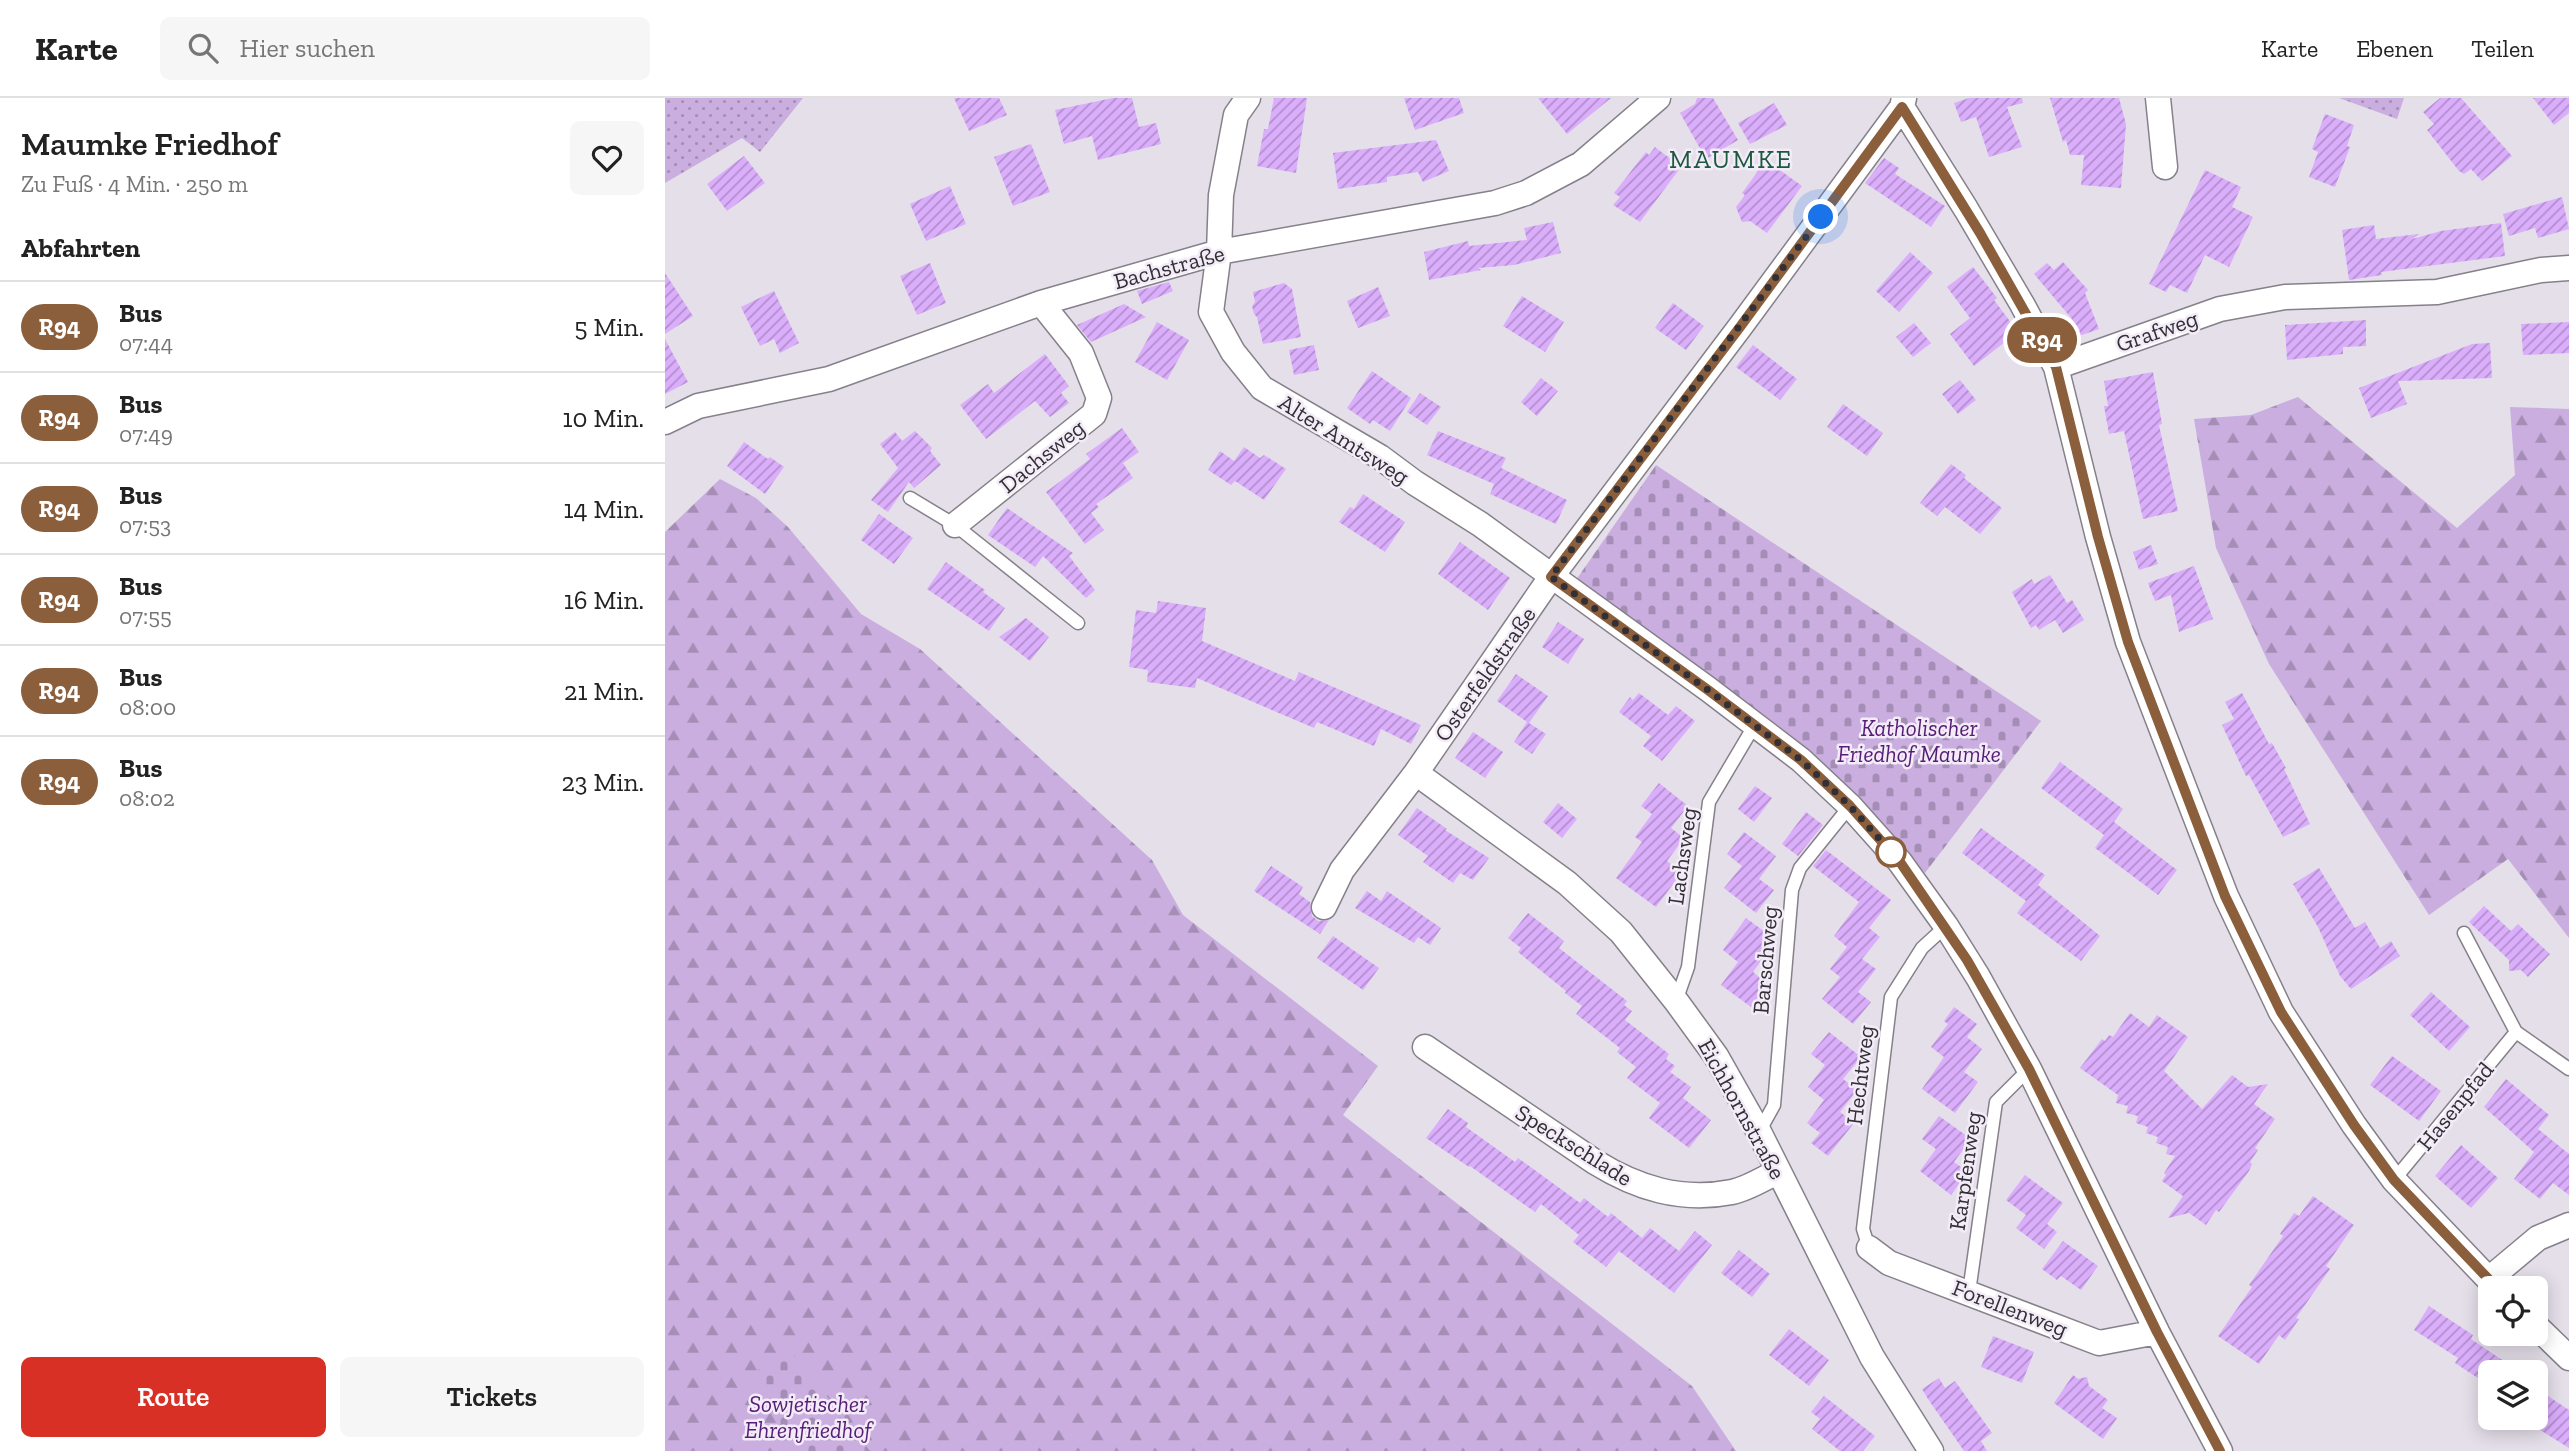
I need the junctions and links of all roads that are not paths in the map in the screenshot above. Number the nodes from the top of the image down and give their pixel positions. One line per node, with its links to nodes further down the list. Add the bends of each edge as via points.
1 (1248, 98): 6 (street, Alter Amtsweg, via 1236,115 1221,195)
2 (1658, 98): 6 (street, Bachstraße, via 1581,164 1526,193 1495,203)
3 (2158, 98): 5 (street)
4 (1903, 103): 9 (street); 13 (street, Osterfeldstraße)
5 (2165, 167)
6 (1219, 251): 8 (street, Bachstraße); 13 (street, Alter Amtsweg, via 1211,312 1233,352 1262,388 1380,457)
7 (2569, 268): 9 (street, Grafweg, via 2437,292 2285,297 2220,309)
8 (1041, 303): 10 (street, Bachstraße, via 829,379 698,406); 12 (street, Dachsweg, via 1081,353 1098,398 1094,414)
9 (2056, 367): 28 (street, via 2128,642 2225,896 2281,1012)
10 (665, 422)
11 (910, 498): 12 (lane)
12 (954, 525): 14 (lane)
13 (1551, 577): 15 (street, Alter Amtsweg); 16 (street, Osterfeldstraße)
14 (1078, 623)
15 (1754, 726): 17 (street, Alter Amtsweg, via 1801,760); 21 (lane, Lachsweg, via 1709,802 1688,967)
16 (1416, 773): 18 (street, Osterfeldstraße, via 1342,870); 21 (street, Eichhornstraße, via 1567,883 1621,932)
17 (1850, 806): 19 (street, Alter Amtsweg, via 1900,862); 26 (lane, Barschweg, via 1800,868 1792,890 1774,1105)
18 (1324, 906)
19 (1946, 926): 24 (street, Alter Amtsweg); 30 (lane, Hechtweg, via 1922,948 1891,997 1863,1229)
20 (2464, 933): 22 (lane)
21 (1676, 1001): 26 (street, Eichhornstraße, via 1716,1056)
22 (2516, 1032): 25 (lane); 28 (lane, Hasenpfad)
23 (1425, 1047): 27 (street, Speckschlade, via 1623,1179 1657,1191 1696,1196 1734,1192)
24 (2029, 1069): 33 (lane, Karpfenweg, via 1996,1102); 34 (street, Alter Amtsweg)
25 (2569, 1069)
26 (1759, 1132): 27 (street, Eichhornstraße)
27 (1777, 1172): 37 (street, Eichhornstraße, via 1872,1357)
28 (2394, 1180): 31 (street)
29 (2569, 1225): 32 (street, via 2538,1238)
30 (1869, 1248): 33 (street, Forellenweg, via 1889,1263)
31 (2485, 1276)
32 (2501, 1276)
33 (1969, 1292): 34 (street, Forellenweg, via 2099,1343)
34 (2157, 1332): 38 (street, Alter Amtsweg)
35 (2548, 1338): 36 (street)
36 (2569, 1358)
37 (1931, 1451)
38 (2220, 1451)

